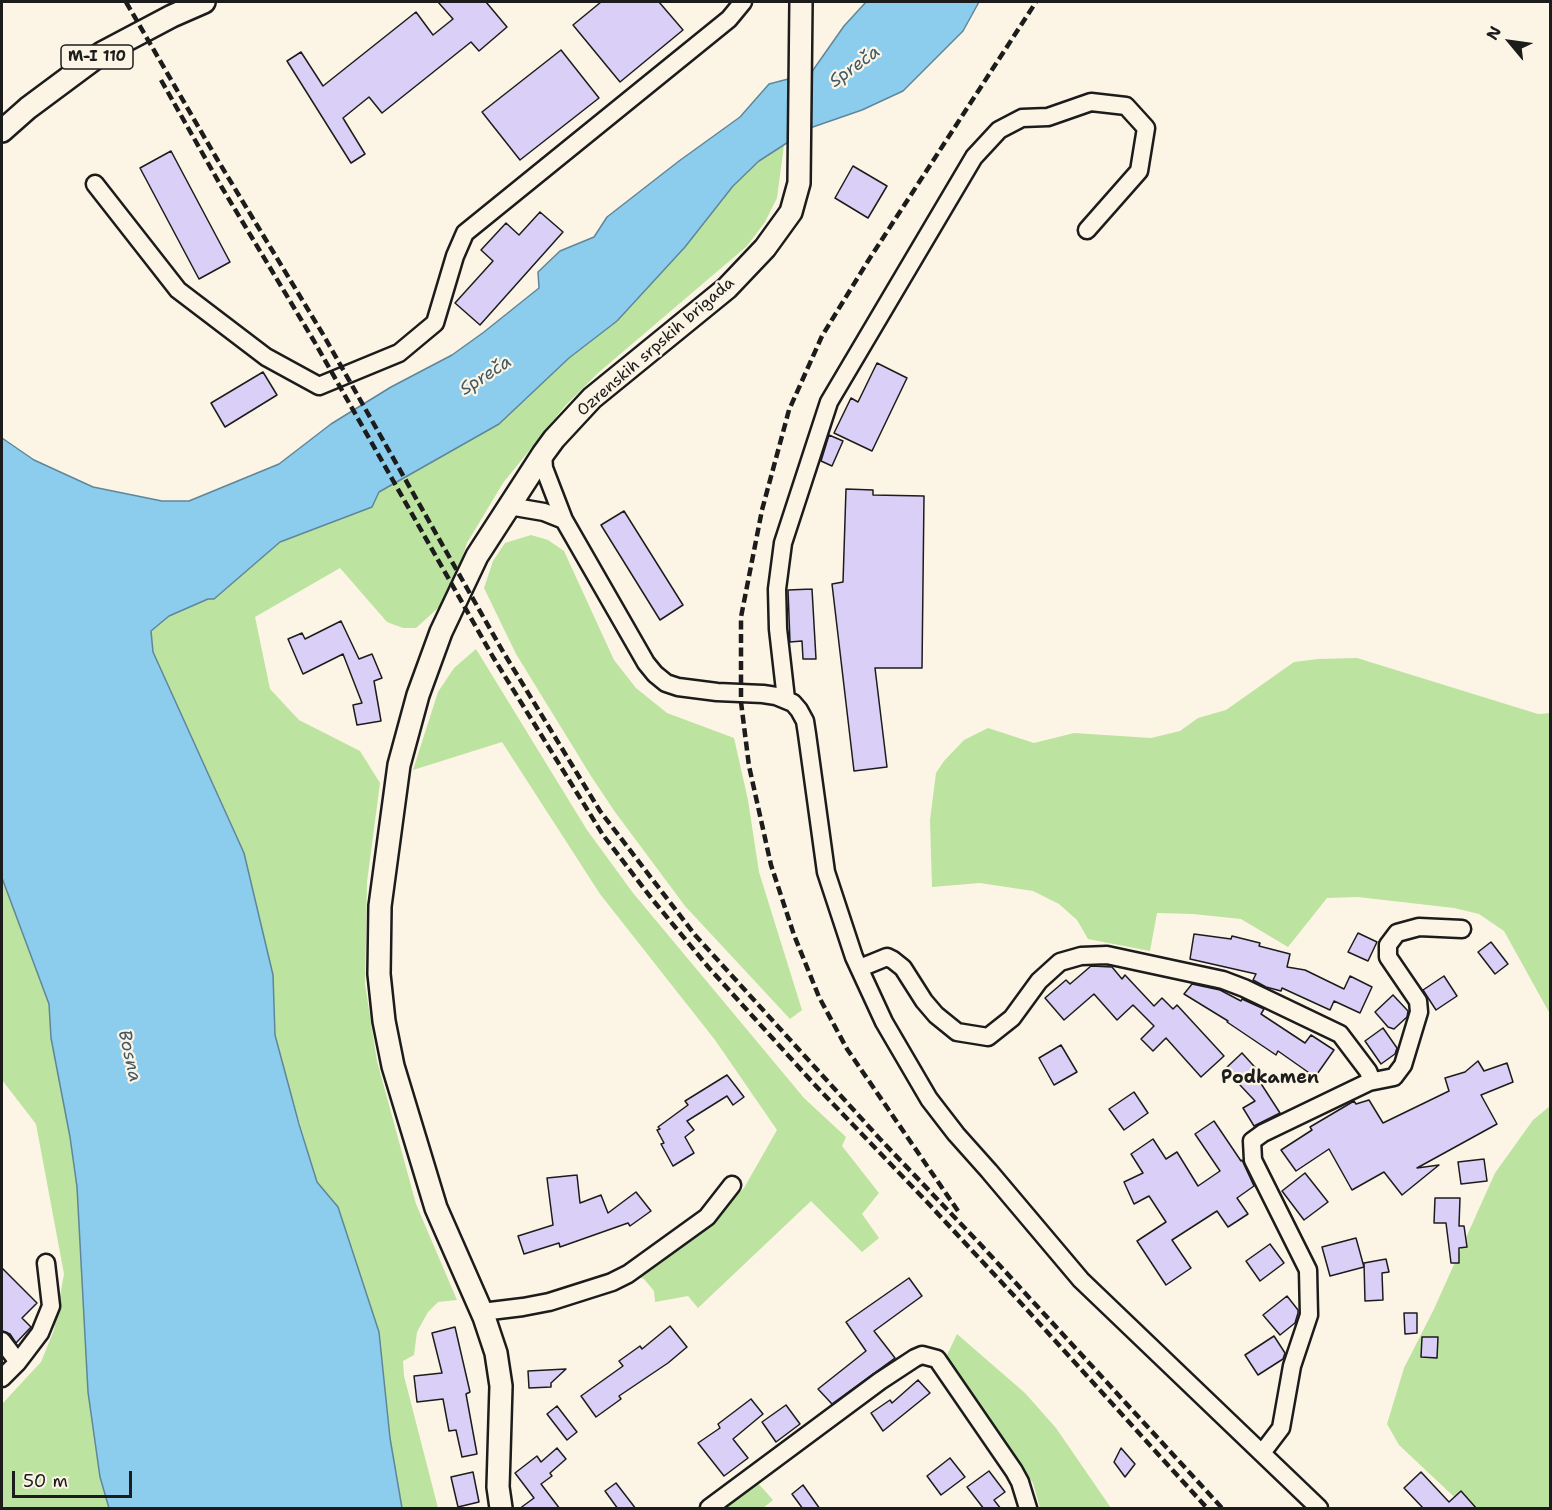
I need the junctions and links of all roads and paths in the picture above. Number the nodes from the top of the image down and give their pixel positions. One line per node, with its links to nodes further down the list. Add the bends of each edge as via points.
1 (204, 2): 4 (main road, M-I 110, via 102,53)
2 (742, 2): 5 (street, via 729,19 465,233 435,323 399,353 320,386 266,357 178,290)
3 (801, 6): 7 (main road, Ozrenskih srpskih brigada, via 799,183 791,212 765,248 727,288 592,399)
4 (2, 131)
5 (95, 184)
6 (1087, 230): 10 (street, via 1139,171 1146,128 1126,106 1091,102 1048,117 1022,118 999,130 974,157 829,402 783,543 777,589)
7 (543, 454): 8 (main road, Ozrenskih srpskih brigada); 9 (street, via 544,468)
8 (509, 506): 9 (street); 16 (main road, Ozrenskih srpskih brigada, via 472,566 441,632 418,695 399,765 380,906 379,974 393,1066 436,1208)
9 (564, 520): 10 (street, via 646,663 666,683)
10 (786, 699): 12 (street, via 805,721 826,872)
11 (1462, 929): 13 (street, via 1419,927 1397,933 1388,945 1388,957 1418,1001 1419,1012 1403,1065 1394,1077)
12 (860, 969): 13 (street, via 887,957 893,960 936,1015 957,1032 988,1037 1012,1018 1039,981 1060,962 1107,955 1223,980 1340,1034 1368,1071); 20 (street, via 884,1022 929,1099 956,1134 1082,1280)
13 (1368, 1082): 20 (street, via 1252,1141 1253,1160 1308,1270 1309,1315 1292,1366 1281,1428)
14 (732, 1185): 16 (street, via 707,1217 628,1274 549,1302)
15 (46, 1263): 18 (street, via 51,1306 40,1333)
16 (482, 1312): 21 (main road, Ozrenskih srpskih brigada, via 496,1353 501,1386)
17 (2, 1341): 18 (street)
18 (18, 1362): 19 (street)
19 (2, 1378)
20 (1262, 1454): 24 (street)
21 (501, 1509)
22 (709, 1509): 23 (street, via 880,1381 922,1355 937,1359 1014,1472)
23 (1028, 1509)
24 (1319, 1509)

